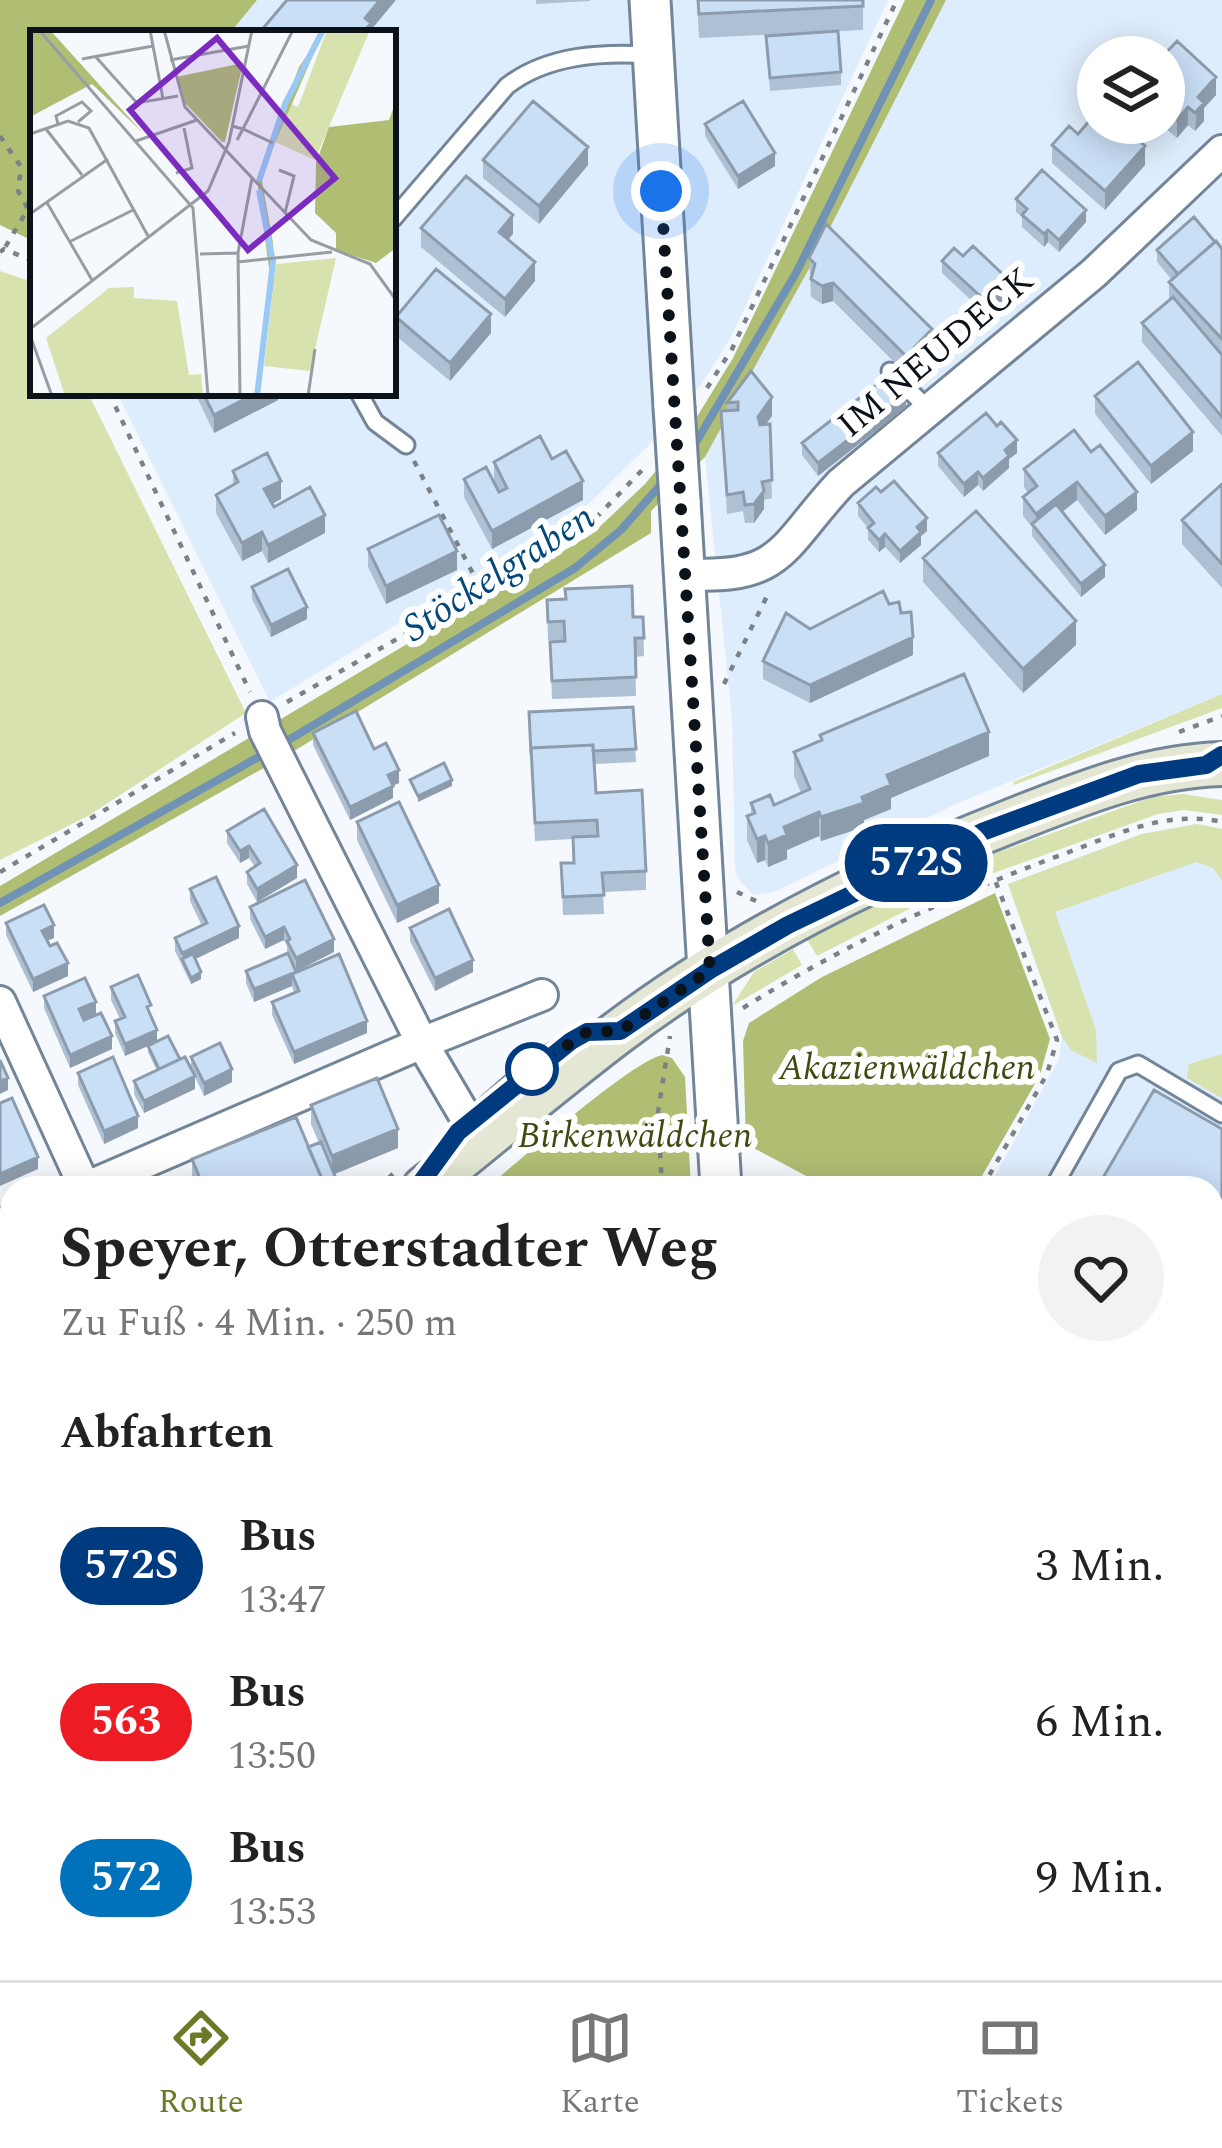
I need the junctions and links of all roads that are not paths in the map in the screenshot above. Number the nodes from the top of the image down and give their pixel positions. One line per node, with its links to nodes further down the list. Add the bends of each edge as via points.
1 (650, 0): 2 (street)
2 (654, 55): 4 (lane, via 528,69); 9 (street, bridge, via 687,404)
3 (1222, 151): 7 (street, IM NEUDECK, via 1094,273)
4 (396, 216)
5 (890, 371): 7 (lane)
6 (361, 396): 8 (lane, via 375,422)
7 (927, 408): 9 (street, IM NEUDECK, via 841,483 764,566 729,577)
8 (406, 445)
9 (685, 574): 12 (street)
10 (263, 724): 15 (street)
11 (1218, 765): 12 (main road, via 1139,774 982,832)
12 (710, 970): 17 (main road); 20 (street)
13 (542, 995): 15 (street)
14 (0, 1002): 18 (street)
15 (422, 1043): 17 (street); 19 (street)
16 (1222, 1114): 21 (lane, via 1138,1064 1118,1071)
17 (455, 1161)
18 (80, 1176)
19 (113, 1176)
20 (720, 1176)
21 (1060, 1176)

